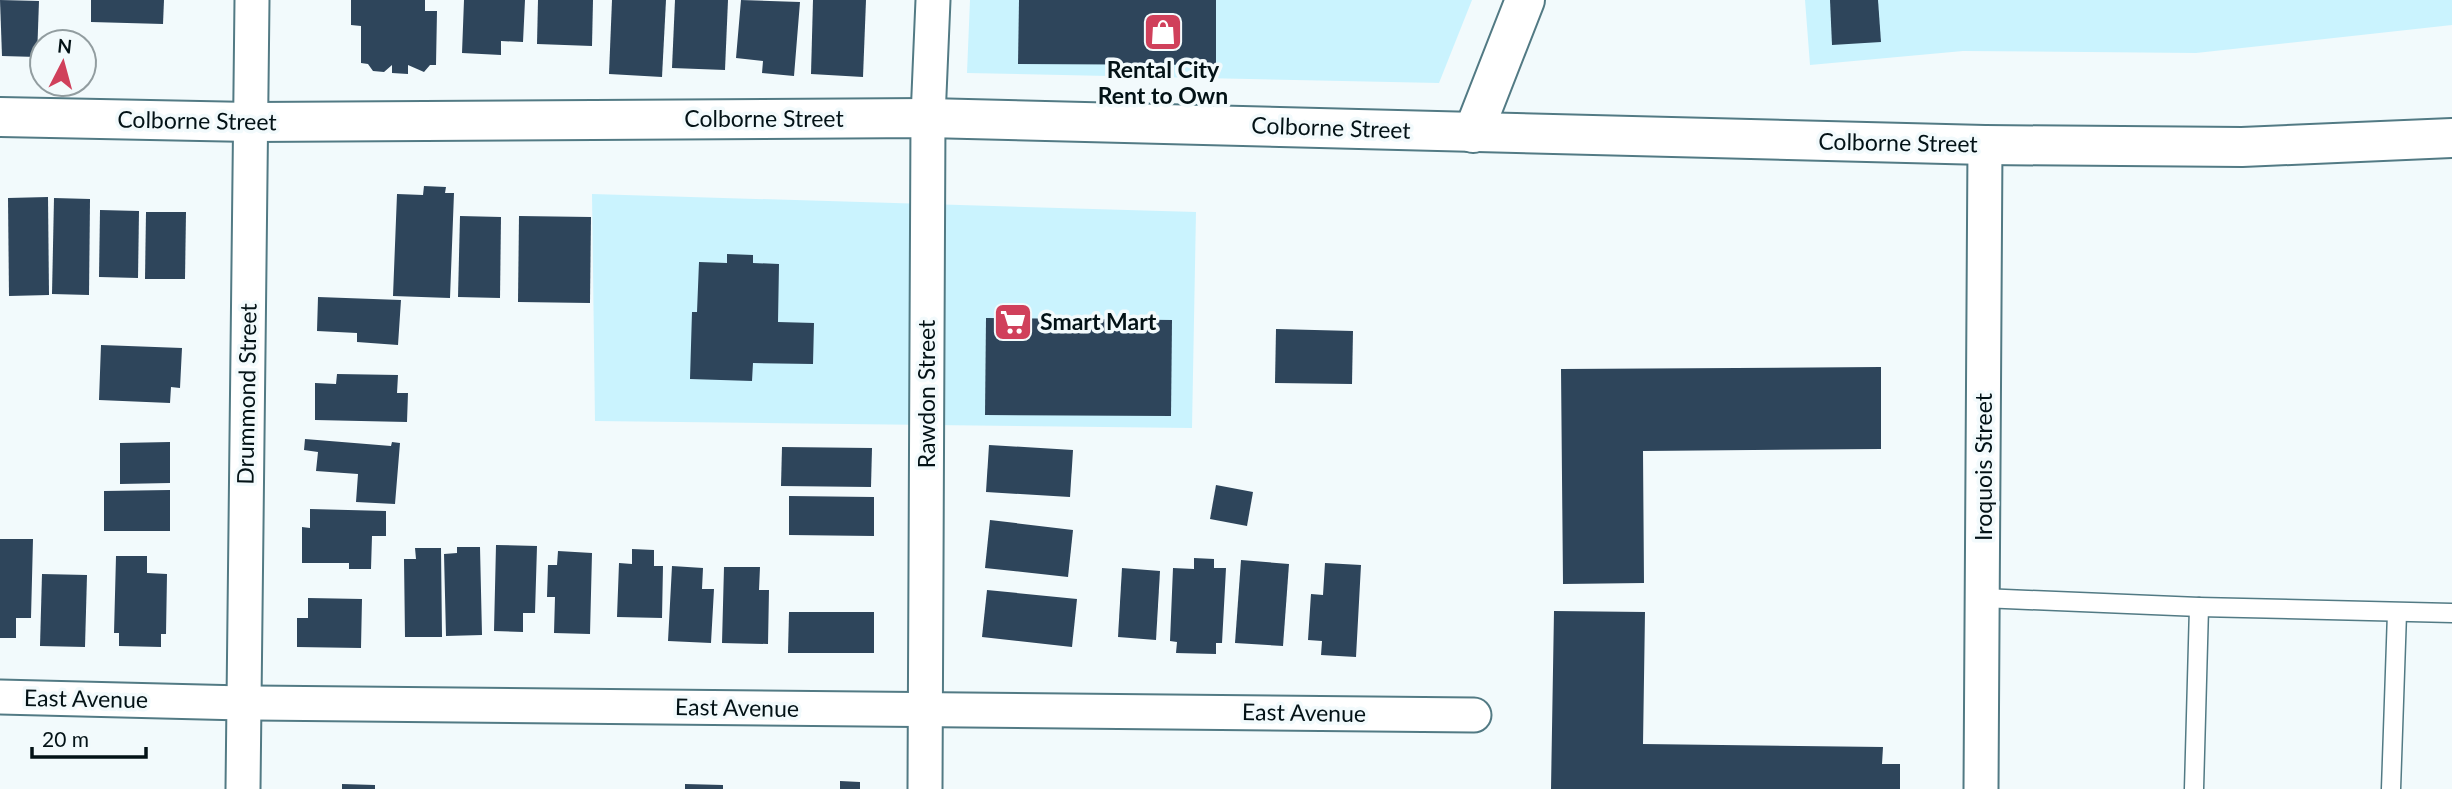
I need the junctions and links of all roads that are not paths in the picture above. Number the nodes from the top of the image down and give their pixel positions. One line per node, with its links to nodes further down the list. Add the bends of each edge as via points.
1 (252, 0): 6 (street, Drummond Street)
2 (933, 0): 5 (street, Rawdon Street)
3 (1525, 0): 7 (main road)
4 (0, 117): 6 (main road, Colborne Street)
5 (928, 118): 6 (main road, Colborne Street); 7 (main road, Colborne Street); 16 (street, Rawdon Street)
6 (250, 122): 15 (street, Drummond Street)
7 (1473, 133): 9 (main road, Colborne Street)
8 (2452, 138): 9 (main road, Colborne Street, via 2242,147)
9 (1984, 145): 10 (street, Iroquois Street)
10 (1982, 598): 11 (lane); 20 (street, Iroquois Street)
11 (2199, 607): 13 (lane); 21 (lane)
12 (2452, 612): 13 (lane)
13 (2397, 613): 22 (lane)
14 (0, 697): 15 (street, East Avenue)
15 (243, 703): 16 (street, East Avenue); 18 (street, Drummond Street)
16 (925, 709): 17 (street, East Avenue); 19 (street, Rawdon Street)
17 (1474, 715)
18 (243, 789)
19 (925, 789)
20 (1981, 789)
21 (2194, 789)
22 (2391, 789)

